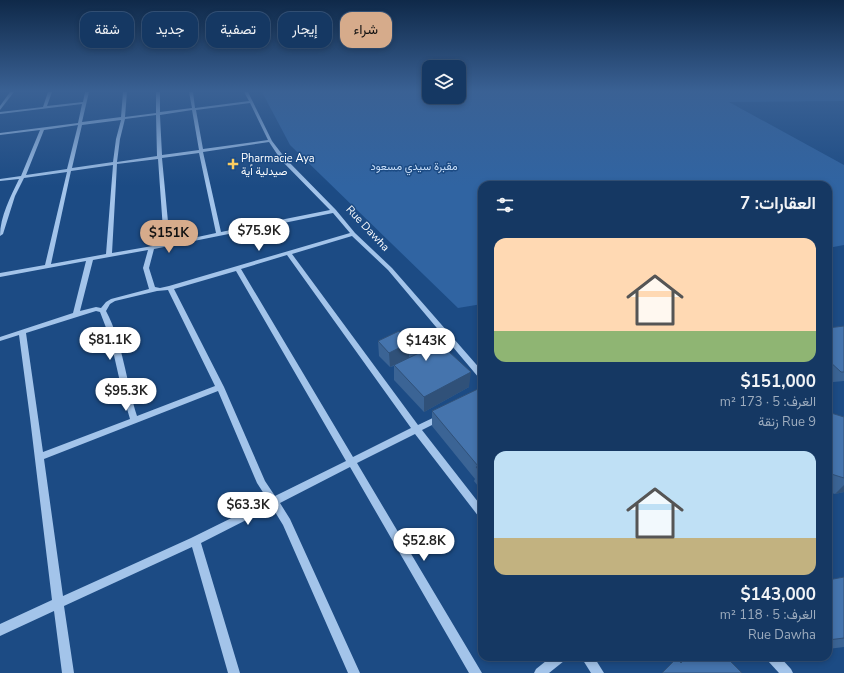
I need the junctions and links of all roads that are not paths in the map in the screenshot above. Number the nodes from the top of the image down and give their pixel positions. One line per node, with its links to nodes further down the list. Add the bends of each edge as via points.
1 (85, 123): 6 (street)
2 (122, 123): 12 (street)
3 (159, 123): 11 (street)
4 (196, 123): 10 (street)
5 (261, 123): 9 (street, Rue Dawha)
6 (80, 124): 7 (street); 13 (street)
7 (42, 129): 8 (street); 14 (street)
8 (1, 135)
9 (270, 141): 10 (street); 16 (street, Rue Dawha, via 282,159)
10 (201, 152): 11 (street); 19 (street)
11 (160, 158): 12 (street); 20 (street)
12 (115, 164): 13 (street); 23 (street)
13 (68, 171): 14 (street); 25 (street)
14 (22, 178): 15 (street); 17 (street)
15 (0, 180)
16 (334, 211): 18 (street, Rue Dawha); 19 (street)
17 (0, 234)
18 (353, 234): 22 (street); 34 (street, Rue Dawha, via 390,269)
19 (219, 235): 20 (street)
20 (167, 245): 21 (street)
21 (151, 248): 23 (street); 29 (street, via 146,268 152,289)
22 (288, 253): 26 (street); 38 (street)
23 (109, 255): 24 (street)
24 (90, 259): 25 (street); 31 (street)
25 (48, 266): 27 (street)
26 (237, 268): 28 (street); 40 (street)
27 (0, 274)
28 (170, 288): 29 (street); 35 (street)
29 (155, 290): 30 (street, via 113,300)
30 (103, 311): 31 (street, via 96,309); 37 (street, via 117,349)
31 (76, 314): 32 (street)
32 (22, 333): 33 (street); 39 (street)
33 (0, 338)
34 (478, 370)
35 (220, 387): 37 (street); 41 (street, via 262,483)
36 (450, 412): 38 (street)
37 (134, 420): 39 (street)
38 (417, 430): 40 (street); 42 (street)
39 (40, 456): 44 (street)
40 (352, 463): 41 (street); 52 (street)
41 (274, 501): 43 (street); 51 (street, via 290,528)
42 (478, 509)
43 (195, 541): 44 (street); 50 (street)
44 (57, 603): 45 (street); 49 (street)
45 (0, 630)
46 (555, 661): 53 (street)
47 (590, 661): 54 (street)
48 (776, 661): 55 (street)
49 (68, 673)
50 (234, 673)
51 (354, 673)
52 (476, 673)
53 (540, 673)
54 (598, 673)
55 (787, 673)

